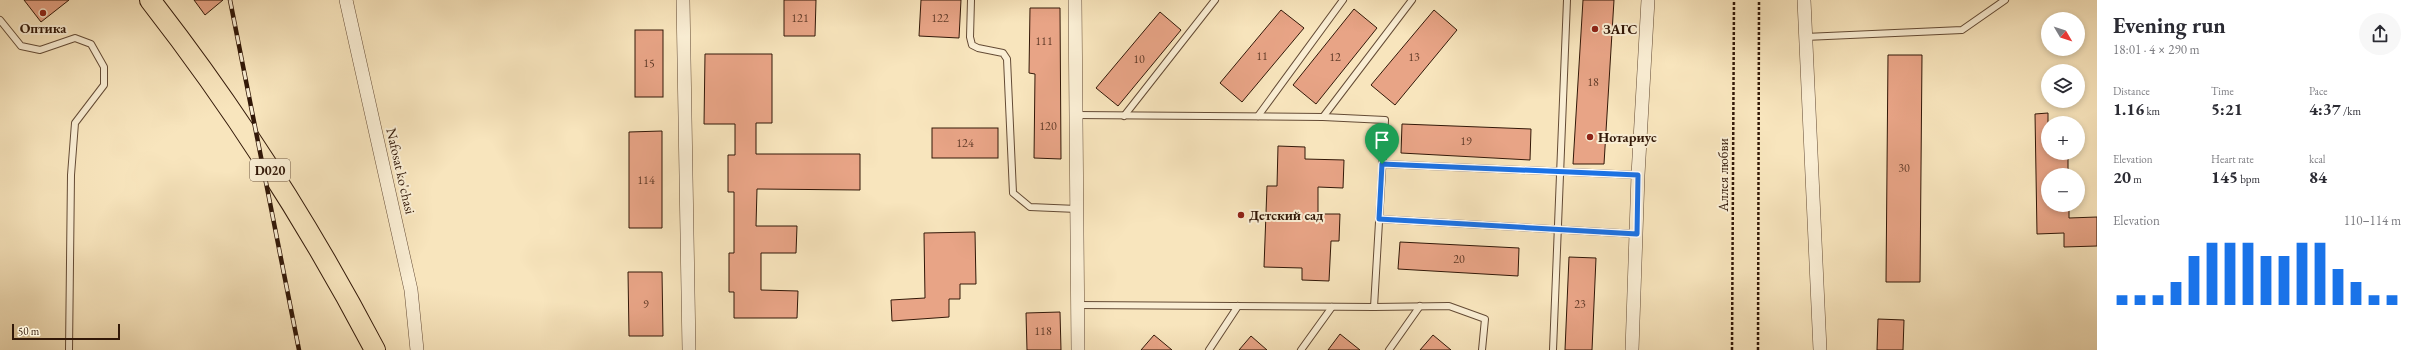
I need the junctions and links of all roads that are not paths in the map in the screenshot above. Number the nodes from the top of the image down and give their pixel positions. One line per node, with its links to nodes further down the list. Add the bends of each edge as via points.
1 (150, 0): 32 (main road, D020, via 261,156)
2 (346, 0): 33 (street, Nafosat ko'chasi, via 411,290)
3 (683, 0): 34 (street)
4 (971, 0): 22 (lane, via 972,45 1004,53 1007,58 1013,193 1030,207)
5 (1075, 0): 15 (street)
6 (1215, 0): 16 (lane)
7 (1343, 0): 17 (lane)
8 (1412, 0): 18 (lane)
9 (1567, 0): 20 (lane)
10 (1648, 0): 21 (street)
11 (1804, 0): 14 (street)
12 (2005, 0): 14 (lane, via 1962,30)
13 (0, 20): 31 (lane, via 21,46 40,50 76,38 91,44 104,67 104,85 75,123 71,175)
14 (1805, 37): 42 (street)
15 (1076, 115): 16 (lane); 22 (street)
16 (1124, 116): 17 (lane)
17 (1258, 116): 18 (lane)
18 (1323, 117): 19 (lane, via 1385,120)
19 (1382, 164): 20 (lane); 23 (lane)
20 (1559, 171): 21 (lane); 24 (lane)
21 (1638, 175): 25 (street)
22 (1077, 209): 26 (street)
23 (1379, 219): 24 (lane); 30 (lane)
24 (1557, 229): 25 (lane); 40 (lane)
25 (1637, 234): 41 (street)
26 (1077, 305): 27 (lane); 35 (street)
27 (1238, 306): 29 (lane); 36 (lane)
28 (1420, 306): 30 (lane); 38 (lane); 39 (lane, via 1449,306 1485,319)
29 (1332, 307): 30 (lane); 37 (lane)
30 (1374, 307)
31 (69, 350)
32 (375, 350)
33 (417, 350)
34 (689, 350)
35 (1078, 350)
36 (1209, 350)
37 (1302, 350)
38 (1389, 350)
39 (1482, 350)
40 (1552, 350)
41 (1632, 350)
42 (1820, 350)

